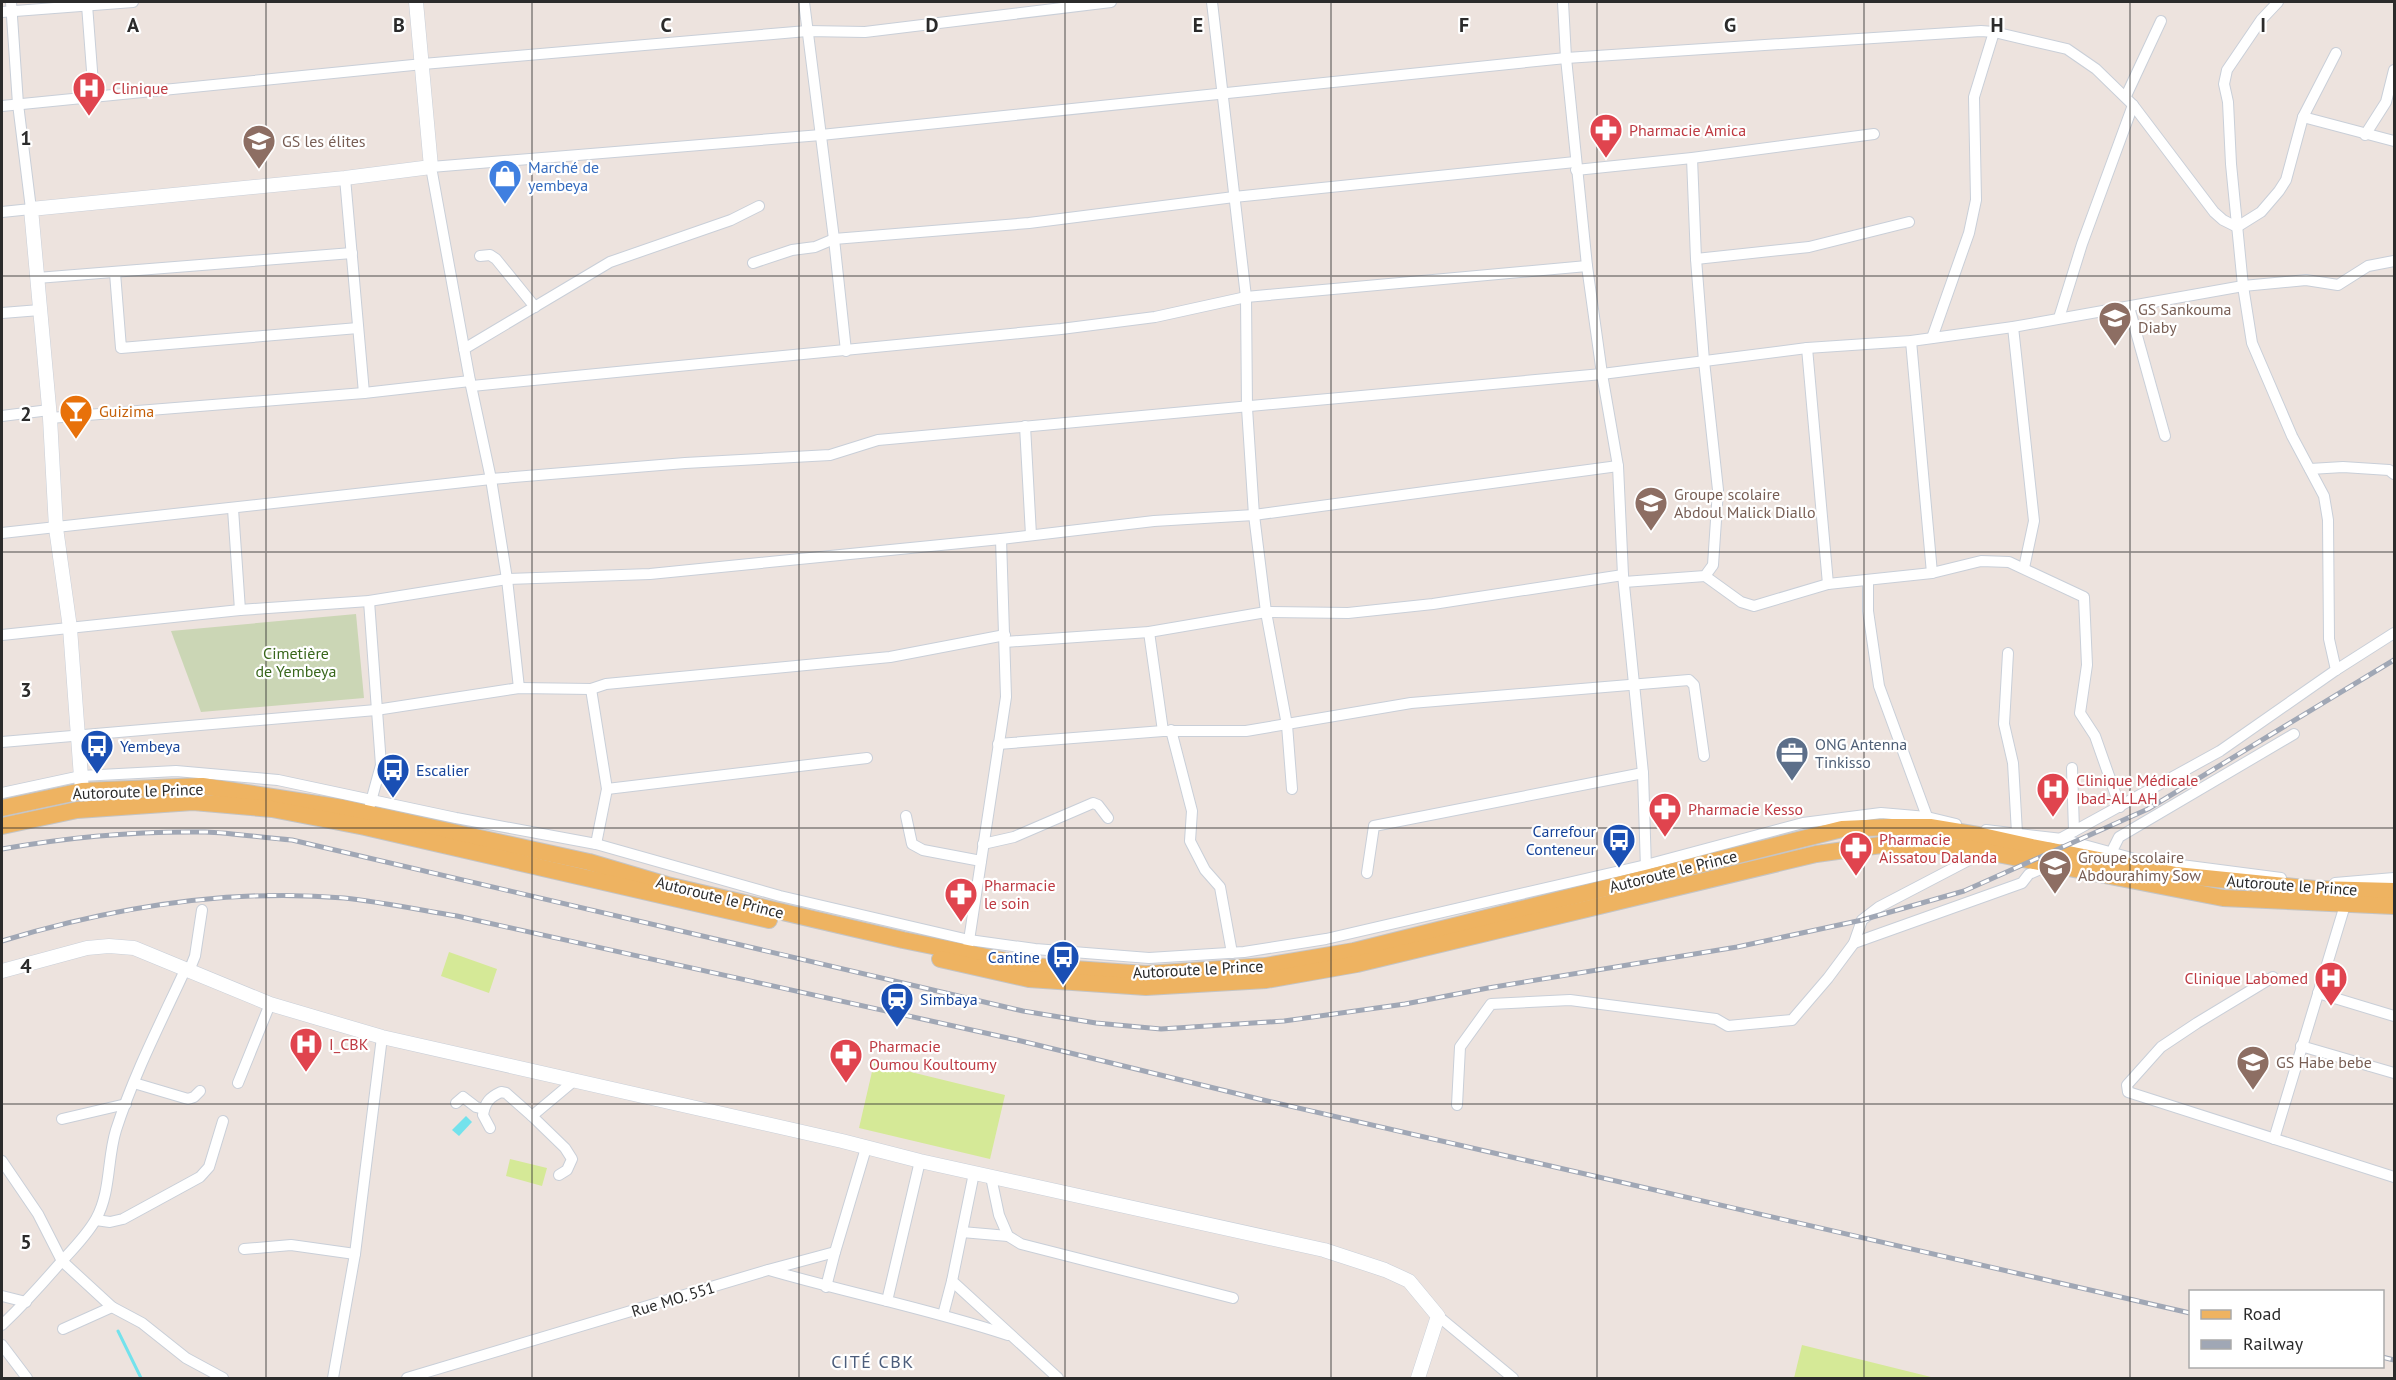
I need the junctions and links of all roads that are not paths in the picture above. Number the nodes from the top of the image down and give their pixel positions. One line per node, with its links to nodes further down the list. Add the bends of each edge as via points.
1 (133, 2): 8 (street)
2 (416, 2): 15 (street)
3 (804, 2): 11 (street)
4 (1111, 2): 11 (street, via 865,32)
5 (1212, 2): 17 (street)
6 (1563, 2): 14 (street)
7 (2278, 2): 37 (street, via 2227,70 2224,84)
8 (87, 5): 9 (street); 19 (street)
9 (8, 8): 20 (street)
10 (2161, 21): 18 (street)
11 (807, 31): 15 (street); 25 (street)
12 (1994, 32): 14 (street); 18 (street, via 2067,49); 56 (street, via 1974,97 1976,200 1969,233)
13 (2336, 52): 23 (street)
14 (1566, 58): 17 (street); 29 (street)
15 (423, 64): 19 (street); 30 (street)
16 (2394, 70): 26 (street, via 2386,102)
17 (1221, 92): 25 (street); 32 (street)
18 (2126, 96): 22 (street)
19 (94, 97): 20 (street)
20 (18, 104): 21 (street); 34 (street)
21 (2, 105)
22 (2133, 105): 37 (street, via 2214,212); 53 (street)
23 (2303, 117): 26 (street); 37 (street, via 2286,180 2261,212)
24 (1874, 134): 28 (street)
25 (822, 135): 30 (street); 38 (street)
26 (2364, 135): 27 (street)
27 (2394, 141)
28 (1692, 158): 29 (street); 41 (street)
29 (1576, 166): 32 (street); 44 (street)
30 (431, 167): 31 (street); 59 (street)
31 (345, 178): 34 (street); 39 (street)
32 (1234, 197): 38 (street, via 1029,223); 48 (street)
33 (759, 206): 50 (street, via 731,220 610,262)
34 (31, 208): 35 (street); 46 (street)
35 (2, 212)
36 (1908, 222): 41 (street, via 1809,247)
37 (2237, 227): 47 (street)
38 (834, 239): 43 (street); 60 (street)
39 (352, 253): 45 (street); 55 (street)
40 (480, 256): 50 (street, via 496,259)
41 (1696, 259): 61 (street)
42 (2394, 261): 47 (street, via 2368,266 2338,285 2306,280)
43 (753, 263)
44 (1587, 266): 48 (street); 62 (street)
45 (115, 273): 46 (street); 55 (street, via 122,348)
46 (37, 278): 51 (street)
47 (2243, 286): 49 (street); 71 (street, via 2252,343)
48 (1246, 297): 60 (street, via 1155,317); 65 (street)
49 (2129, 306): 53 (street); 69 (street)
50 (535, 307): 59 (street)
51 (40, 309): 52 (street); 66 (street)
52 (2, 313)
53 (2059, 318): 54 (street)
54 (2013, 327): 56 (street); 80 (street, via 2034,521)
55 (358, 328): 64 (street)
56 (1932, 338): 57 (street)
57 (1911, 341): 58 (street); 81 (street)
58 (1807, 348): 61 (street); 86 (street)
59 (464, 349): 63 (street)
60 (846, 351): 63 (street)
61 (1704, 361): 62 (street); 82 (street, via 1718,490 1713,565)
62 (1602, 374): 65 (street); 70 (street)
63 (471, 384): 64 (street); 73 (street)
64 (364, 393): 66 (street)
65 (1247, 408): 68 (street); 75 (street)
66 (50, 414): 67 (street); 76 (street)
67 (2, 416)
68 (1025, 426): 73 (street, via 878,440 830,455); 78 (street)
69 (2165, 436)
70 (1618, 466): 75 (street); 84 (street)
71 (2310, 470): 72 (street, via 2343,467 2389,470); 96 (street, via 2324,496 2328,520 2330,639)
72 (2394, 474)
73 (491, 479): 74 (street); 83 (street)
74 (232, 509): 76 (street); 88 (street)
75 (1254, 515): 78 (street); 89 (street)
76 (56, 528): 77 (street); 90 (street)
77 (2, 533)
78 (1030, 535): 79 (street)
79 (1001, 539): 83 (street, via 650,574); 94 (street)
80 (2024, 568): 81 (street, via 2009,562 1981,561); 116 (street, via 2084,597 2087,665 2080,713 2095,736)
81 (1932, 573): 85 (street)
82 (1705, 576): 84 (street); 86 (street, via 1741,602 1754,606)
83 (507, 579): 87 (street); 98 (street)
84 (1623, 579): 89 (street, via 1348,613); 97 (street)
85 (1868, 580): 86 (street); 120 (street, via 1868,611 1879,686)
86 (1828, 584)
87 (369, 601): 88 (street); 100 (street)
88 (240, 610): 90 (street)
89 (1266, 612): 91 (street); 101 (street)
90 (70, 628): 93 (street); 103 (street)
91 (1149, 632): 94 (street); 102 (street)
92 (2394, 633): 96 (street)
93 (2, 635)
94 (1005, 639): 99 (street, via 890,657 606,684); 106 (street, via 1006,697)
95 (2008, 653): 123 (street, via 2004,724 2013,763)
96 (2336, 669): 116 (street, via 2220,751)
97 (1635, 685): 101 (street, via 1411,703); 107 (street, via 1689,680 1694,685); 110 (street)
98 (519, 688): 99 (street); 100 (street)
99 (591, 689): 112 (street)
100 (376, 710): 103 (street); 115 (street, via 381,765)
101 (1287, 725): 102 (street, via 1246,731); 113 (street)
102 (1167, 731): 106 (street); 142 (street, via 1192,812 1190,841 1205,870 1220,887)
103 (77, 734): 105 (street); 111 (street)
104 (2294, 735): 129 (street, via 2120,837)
105 (2, 742)
106 (998, 744): 126 (street)
107 (1704, 756)
108 (867, 758): 112 (street)
109 (2072, 768): 122 (street)
110 (1643, 773): 132 (street); 133 (street, via 1374,826)
111 (81, 784): 114 (street); 115 (main road, Autoroute le Prince, via 202,786 343,808); 117 (main road, Autoroute le Prince)
112 (607, 789): 125 (street)
113 (1292, 789)
114 (2, 793)
115 (370, 806): 125 (street); 136 (main road, Autoroute le Prince, via 667,885)
116 (2120, 807): 122 (street)
117 (2, 808)
118 (906, 816): 130 (street, via 912,844 922,850)
119 (1108, 818): 126 (street, via 1093,803 1014,837)
120 (1929, 822): 123 (street); 127 (main road, Autoroute le Prince); 132 (main road, Autoroute le Prince, via 1842,830)
121 (2, 826): 128 (main road, Autoroute le Prince, via 77,810 193,802 272,809 1029,979 1146,987 1266,980 1357,964 1816,854 1881,845)
122 (2074, 831): 124 (street)
123 (2016, 833): 124 (street)
124 (2062, 839): 127 (street); 129 (street)
125 (596, 844): 136 (street)
126 (983, 844): 130 (street)
127 (2032, 848): 135 (main road, Autoroute le Prince, via 2176,875 2315,889)
128 (1972, 849): 131 (main road, Autoroute le Prince); 140 (street, via 1969,860 1879,907 1862,920)
129 (2111, 853): 134 (street, via 2333,883)
130 (981, 861): 141 (street)
131 (2051, 864): 137 (main road, Autoroute le Prince, via 2223,898); 140 (street, via 2029,874 2022,883)
132 (1646, 871): 141 (main road, Autoroute le Prince, via 1354,951 1265,966 1146,974 1031,966); 142 (street, via 1326,939)
133 (1367, 873)
134 (2394, 878)
135 (2394, 891)
136 (778, 903): 141 (main road, Autoroute le Prince)
137 (2345, 905): 138 (main road, Autoroute le Prince); 146 (street)
138 (2394, 906)
139 (202, 910): 143 (street, via 195,956)
140 (1854, 943): 158 (street, via 1792,1020 1728,1026 1716,1019 1570,1000 1491,1004 1460,1047)
141 (968, 947): 142 (street, via 1149,958)
142 (1232, 953)
143 (187, 970): 144 (street, via 134,948 109,946 87,948); 147 (street); 153 (street)
144 (2, 971)
145 (2273, 977): 164 (street, via 2161,1047 2127,1088 2130,1094)
146 (2318, 993): 148 (street); 150 (street)
147 (270, 1004): 149 (street); 154 (street)
148 (2394, 1016)
149 (382, 1037): 152 (street); 177 (street)
150 (2301, 1046): 151 (street); 164 (street)
151 (2394, 1074)
152 (575, 1080): 160 (street); 165 (street)
153 (134, 1083): 155 (street, via 188,1099); 157 (street)
154 (238, 1083)
155 (200, 1091)
156 (456, 1103): 159 (street, via 463,1097)
157 (126, 1104): 161 (street); 172 (street)
158 (1457, 1105)
159 (484, 1109): 160 (street, via 490,1098 501,1092); 163 (street)
160 (532, 1116): 169 (street, via 572,1159 567,1170)
161 (62, 1119)
162 (223, 1121): 172 (street, via 209,1167 200,1177 123,1219)
163 (490, 1128)
164 (2274, 1139): 171 (street)
165 (866, 1148): 167 (street); 176 (street)
166 (2, 1161): 178 (street, via 38,1214)
167 (921, 1161): 168 (street); 184 (street)
168 (974, 1173): 170 (street); 173 (street)
169 (559, 1175)
170 (991, 1177): 174 (street); 188 (street, via 1324,1250 1408,1281)
171 (2394, 1177)
172 (96, 1220): 178 (street)
173 (962, 1232): 174 (street); 180 (street)
174 (1008, 1236): 183 (street, via 1021,1244)
175 (244, 1249): 177 (street, via 291,1245)
176 (835, 1252): 179 (street, Rue MO. 551); 181 (street)
177 (355, 1254): 195 (street)
178 (62, 1261): 185 (street); 186 (street)
179 (768, 1270): 181 (street); 196 (street, Rue MO. 551)
180 (952, 1281): 187 (street); 191 (street)
181 (826, 1287): 184 (street)
182 (2, 1296): 185 (street)
183 (1233, 1298)
184 (887, 1301): 187 (street)
185 (26, 1302): 189 (street)
186 (112, 1307): 190 (street); 194 (street, via 142,1323 186,1358)
187 (943, 1315): 191 (street)
188 (1438, 1316): 198 (street); 199 (street)
189 (2, 1325)
190 (63, 1329)
191 (1013, 1337): 197 (street)
192 (2, 1345): 193 (street)
193 (27, 1378)
194 (224, 1378)
195 (333, 1378)
196 (407, 1378)
197 (1058, 1378)
198 (1418, 1378)
199 (1513, 1378)

